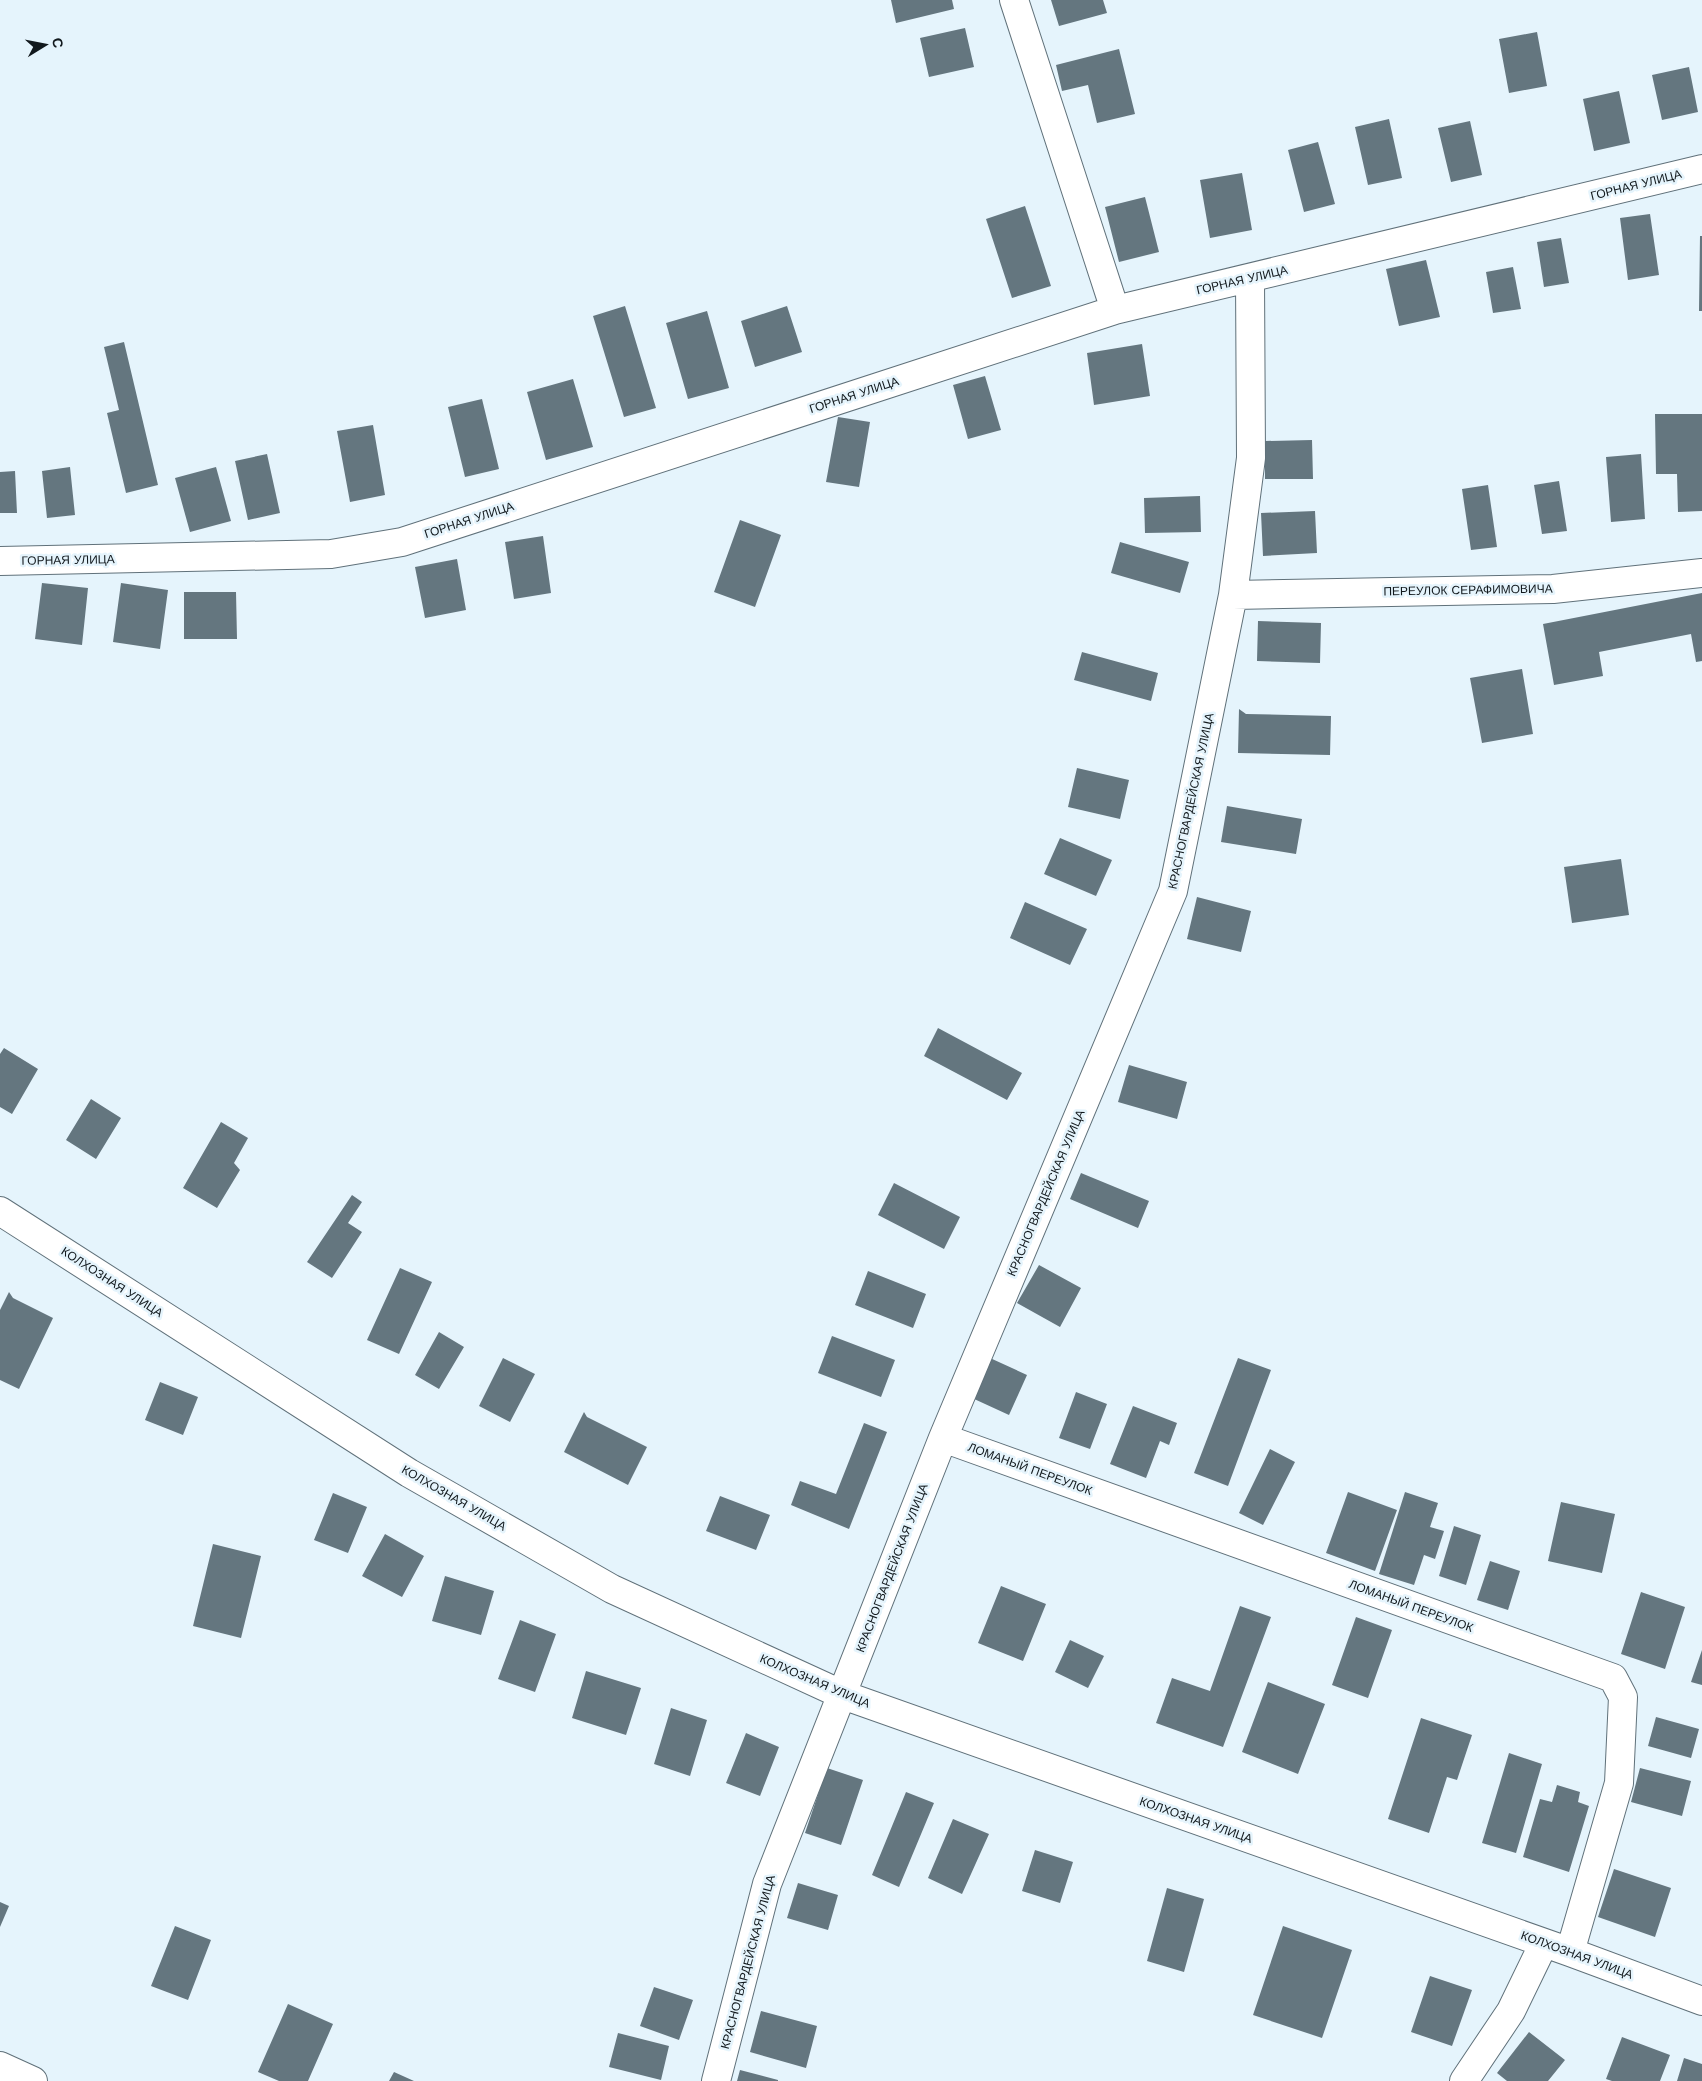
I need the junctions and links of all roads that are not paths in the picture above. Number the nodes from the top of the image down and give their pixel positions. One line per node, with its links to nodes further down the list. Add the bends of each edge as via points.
1 (1014, 0): 4 (street)
2 (1702, 168): 3 (street, ГОРНАЯ УЛИЦА)
3 (1250, 278): 4 (street, ГОРНАЯ УЛИЦА); 7 (street, КРАСНОГВАРДЕЙСКАЯ УЛИЦА, via 1251,458)
4 (1114, 310): 5 (street, ГОРНАЯ УЛИЦА, via 402,542 331,554)
5 (0, 561)
6 (1702, 573): 7 (street, ПЕРЕУЛОК СЕРАФИМОВИЧА, via 1553,589)
7 (1233, 595): 9 (street, КРАСНОГВАРДЕЙСКАЯ УЛИЦА, via 1173,891)
8 (0, 1211): 10 (street, КОЛХОЗНАЯ УЛИЦА, via 409,1473 612,1589)
9 (943, 1438): 10 (street, КРАСНОГВАРДЕЙСКАЯ УЛИЦА); 12 (street, ЛОМАНЫЙ ПЕРЕУЛОК, via 1613,1678 1623,1697 1619,1783)
10 (843, 1695): 11 (street, КОЛХОЗНАЯ УЛИЦА); 16 (street, КРАСНОГВАРДЕЙСКАЯ УЛИЦА, via 767,1884)
11 (1544, 1943): 12 (street, КОЛХОЗНАЯ УЛИЦА); 17 (street, via 1511,2011)
12 (1570, 1952): 13 (street, КОЛХОЗНАЯ УЛИЦА)
13 (1702, 2001)
14 (0, 2066): 15 (street)
15 (33, 2081)
16 (716, 2081)
17 (1464, 2081)

